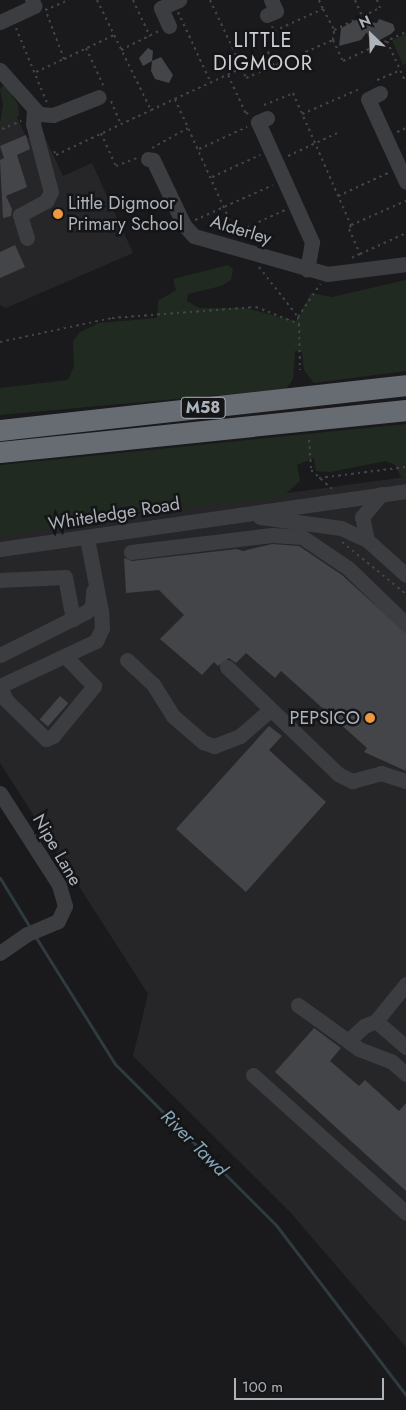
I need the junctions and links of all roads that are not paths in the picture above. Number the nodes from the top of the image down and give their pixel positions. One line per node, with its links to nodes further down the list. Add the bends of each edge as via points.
1 (271, 0): 4 (street, via 276,11)
2 (176, 1): 6 (street, via 161,8)
3 (37, 5): 5 (street)
4 (267, 15)
5 (5, 19)
6 (169, 26)
7 (0, 70): 10 (street)
8 (377, 88): 13 (street, via 368,99)
9 (100, 97): 10 (street, via 53,115)
10 (34, 114): 14 (street, via 51,192 46,201 20,215)
11 (257, 114): 16 (street, via 312,242)
12 (150, 160): 16 (street, Alderley, via 184,225 194,236)
13 (406, 182)
14 (27, 238)
15 (406, 264): 16 (street, Alderley, via 327,274)
16 (306, 270)
17 (406, 385): 19 (highway, M58)
18 (406, 410): 20 (highway, M58)
19 (0, 430)
20 (0, 452)
21 (406, 491): 22 (street, Whiteledge Road)
22 (382, 494): 23 (street, Whiteledge Road); 25 (street, via 362,517 362,533)
23 (234, 514): 24 (street, Whiteledge Road); 25 (street, Whiteledge Road, via 330,524)
24 (87, 538): 26 (street, Whiteledge Road); 30 (street)
25 (367, 540): 28 (street, Whiteledge Road)
26 (0, 549)
27 (131, 552): 32 (street, via 272,535 302,537 328,552)
28 (406, 575)
29 (0, 580): 31 (street, via 65,577)
30 (96, 588): 31 (street, via 92,607); 34 (street, via 102,628 96,641)
31 (73, 619): 33 (street)
32 (406, 624)
33 (0, 655)
34 (65, 656): 37 (street); 37 (street, via 94,686 52,736 46,738 6,700)
35 (127, 660): 38 (street, via 153,684 173,716 203,742 214,746 240,736)
36 (227, 667): 38 (street)
37 (0, 686)
38 (270, 710): 39 (street, via 338,774 352,782 381,773)
39 (406, 782)
40 (0, 793): 41 (street, Nipe Lane, via 64,895 63,916)
41 (0, 953)
42 (406, 984): 44 (street)
43 (298, 1005): 45 (street)
44 (376, 1021): 45 (street); 46 (street)
45 (348, 1041): 47 (street, via 391,1061)
46 (406, 1047)
47 (406, 1074)
48 (253, 1076): 49 (street)
49 (406, 1213)

